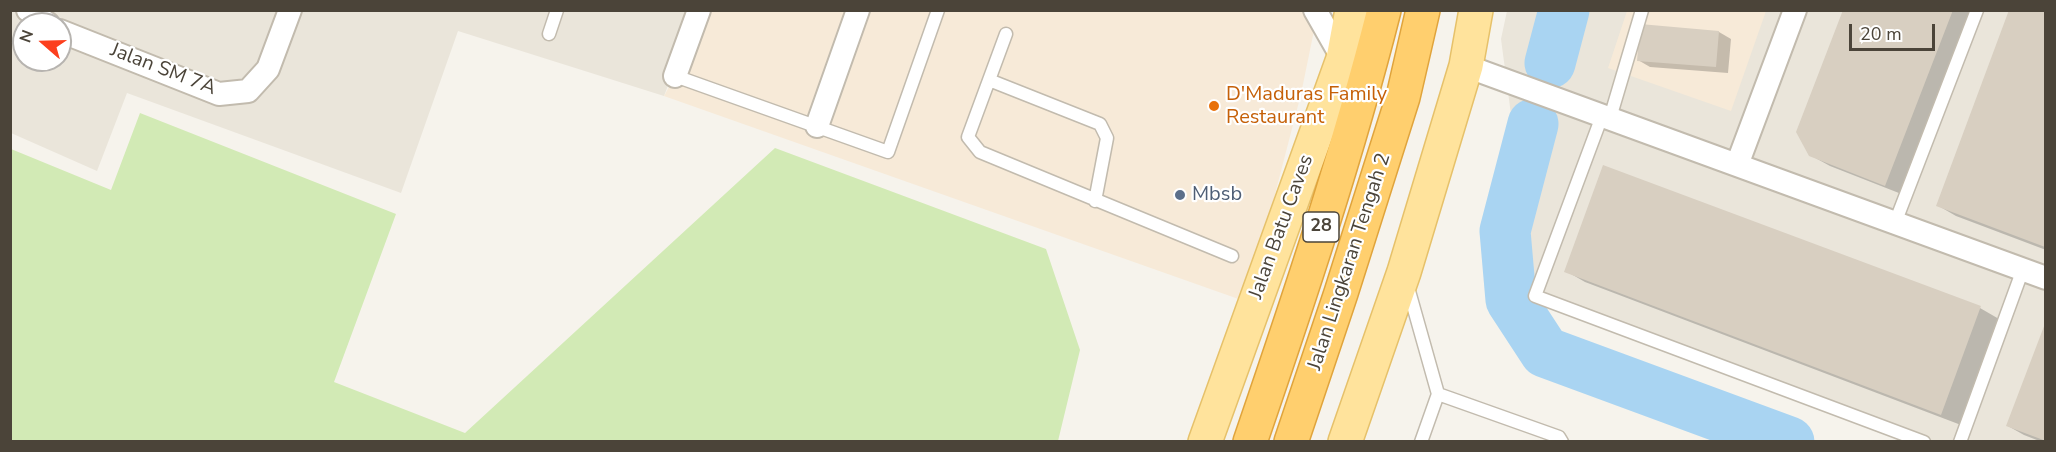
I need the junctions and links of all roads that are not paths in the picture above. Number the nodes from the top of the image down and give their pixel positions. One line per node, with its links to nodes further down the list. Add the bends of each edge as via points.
1 (290, 10): 16 (street, Jalan SM 7A, via 267,69 248,91 219,94)
2 (557, 10): 14 (lane)
3 (699, 10): 19 (street)
4 (858, 10): 22 (street)
5 (938, 10): 22 (lane, via 888,152)
6 (1315, 10): 17 (street)
7 (1352, 10): 17 (main road, Jalan Batu Caves)
8 (1384, 10): 32 (highway, Jalan Lingkaran Tengah 2 / 28, via 1365,86 1305,280)
9 (1423, 10): 33 (highway, Jalan Lingkaran Tengah 2 / 28, via 1403,97)
10 (1476, 10): 18 (main road)
11 (1642, 10): 21 (lane)
12 (1795, 10): 23 (street)
13 (1977, 10): 25 (lane)
14 (549, 34)
15 (1006, 34): 20 (lane)
16 (72, 36)
17 (1343, 59): 31 (main road, Jalan Batu Caves)
18 (1466, 66): 21 (street); 28 (main road)
19 (675, 76): 22 (lane)
20 (989, 81): 24 (lane, via 1100,124 1107,138); 24 (lane, via 968,137 980,152)
21 (1606, 117): 23 (street); 37 (lane, via 1535,296)
22 (816, 126)
23 (1737, 165): 25 (street)
24 (1095, 201): 26 (lane)
25 (1895, 223): 27 (street)
26 (1232, 256)
27 (2023, 269): 29 (street); 38 (lane)
28 (1404, 272): 30 (lane); 34 (main road)
29 (2046, 278)
30 (1438, 394): 35 (lane); 36 (lane)
31 (1206, 441)
32 (1250, 441)
33 (1291, 441)
34 (1345, 441)
35 (1421, 441)
36 (1562, 441)
37 (1924, 441)
38 (1960, 441)

